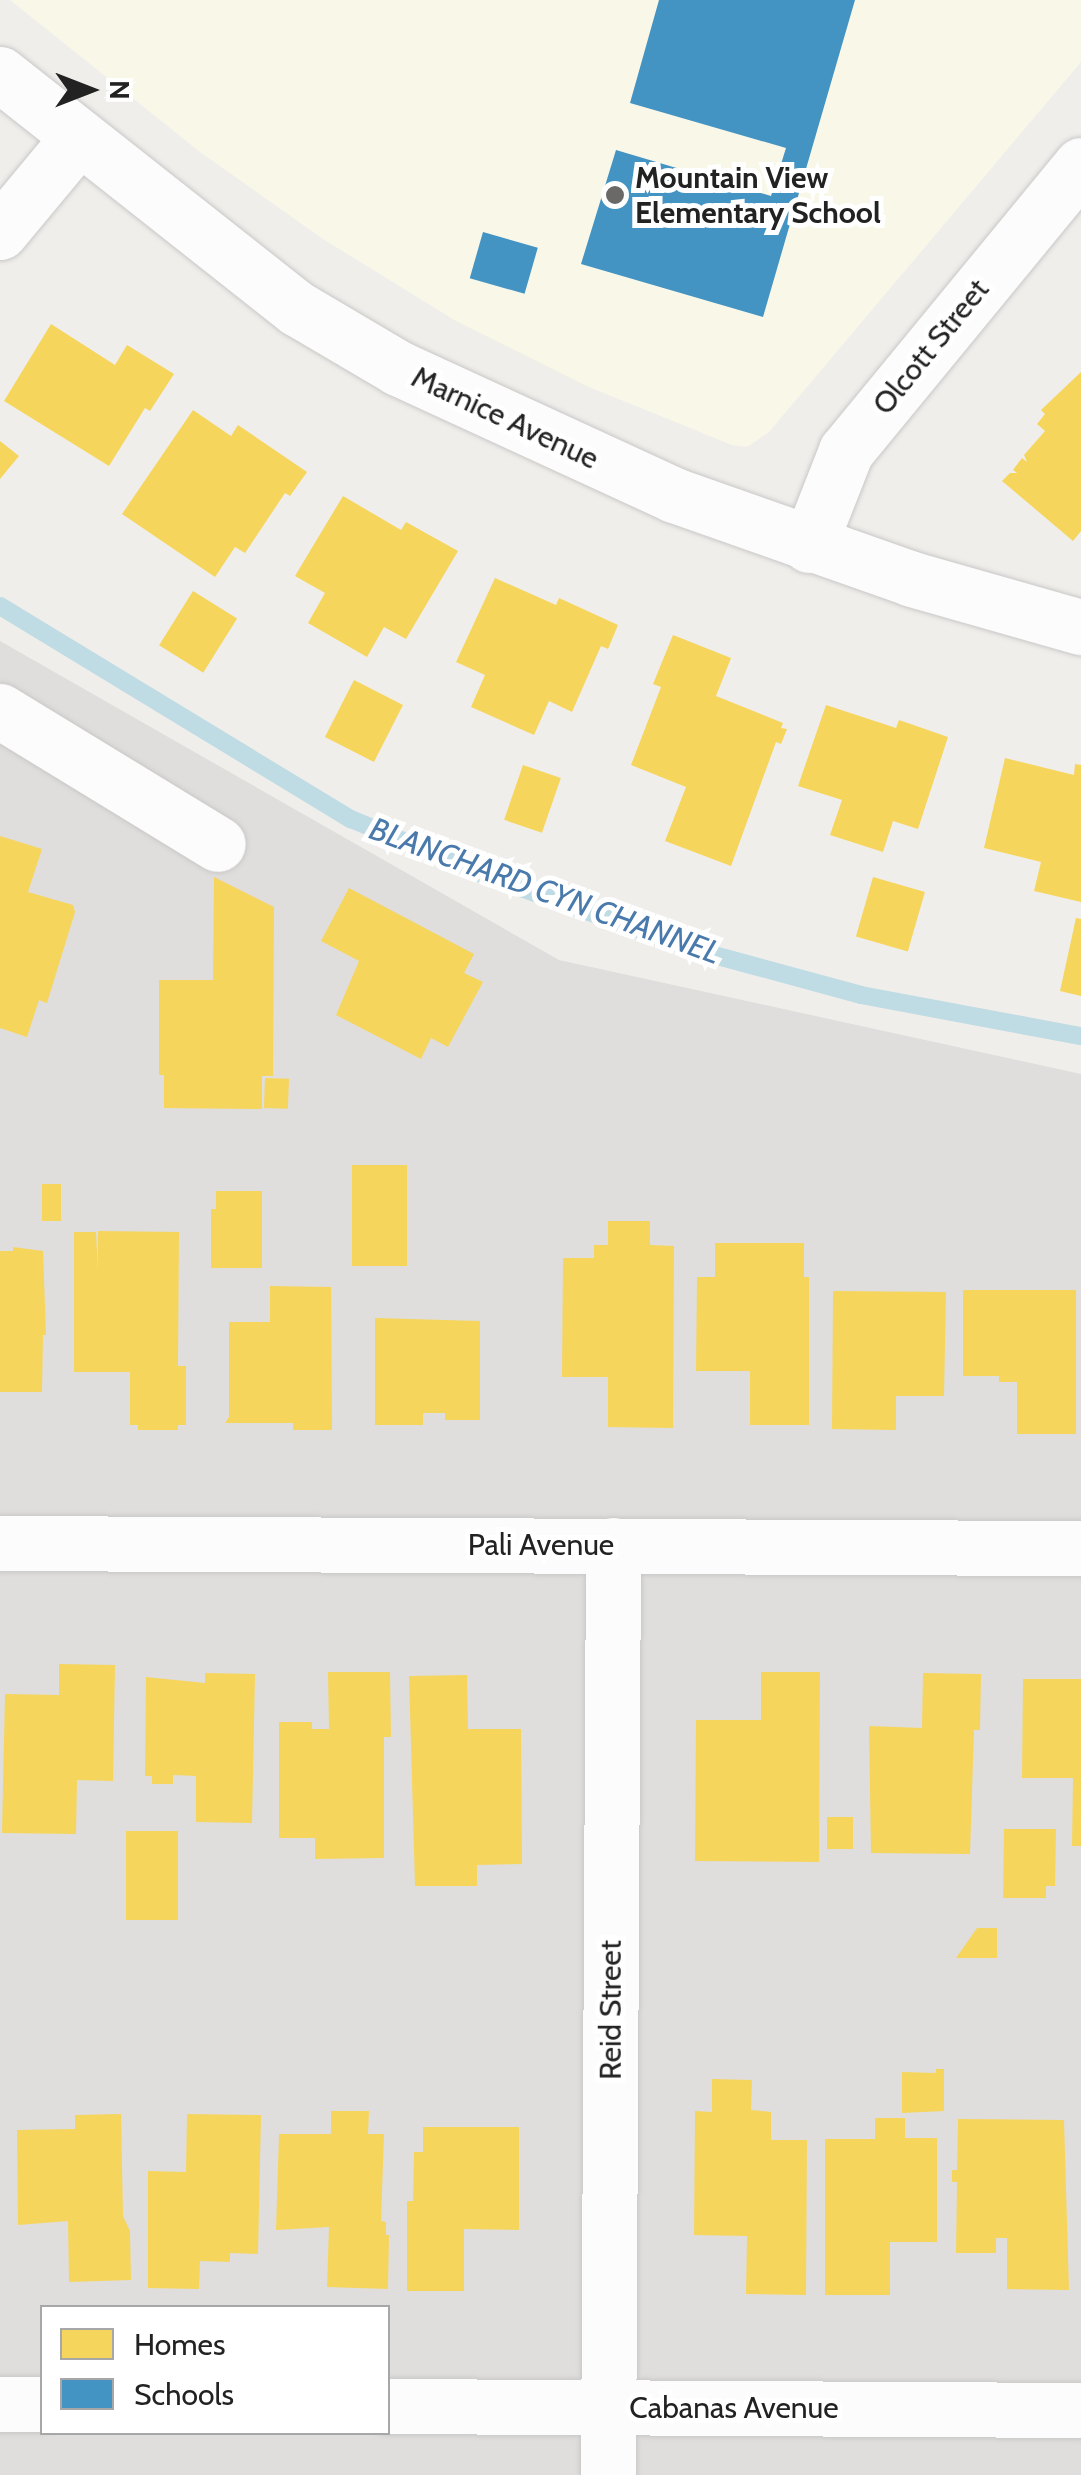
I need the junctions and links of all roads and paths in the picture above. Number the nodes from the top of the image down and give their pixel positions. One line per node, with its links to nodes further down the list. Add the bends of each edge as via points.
1 (0, 74): 2 (street, Marnice Avenue)
2 (78, 138): 4 (street); 5 (street, Marnice Avenue, via 298,309 398,368 674,495)
3 (1081, 164): 5 (street, Olcott Street, via 846,450)
4 (0, 232)
5 (809, 545): 6 (street, Marnice Avenue)
6 (1081, 628)
7 (0, 711): 8 (street)
8 (218, 844)
9 (0, 1542): 10 (street, Pali Avenue)
10 (613, 1545): 11 (street, Pali Avenue); 15 (street, Reid Street)
11 (1081, 1548)
12 (0, 2404): 13 (street)
13 (40, 2404)
14 (390, 2406): 15 (street, Cabanas Avenue)
15 (609, 2407): 16 (street, Cabanas Avenue); 17 (street, Reid Street)
16 (1081, 2410)
17 (608, 2475)

